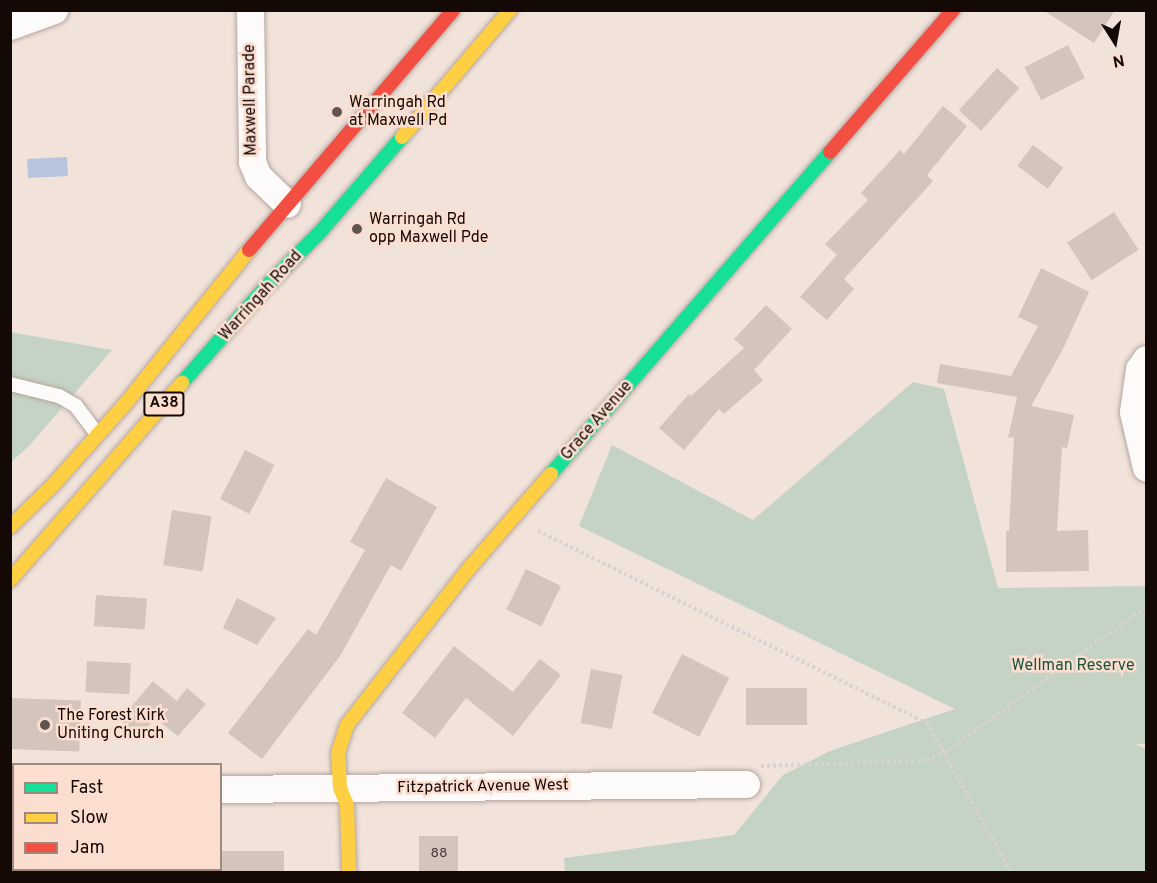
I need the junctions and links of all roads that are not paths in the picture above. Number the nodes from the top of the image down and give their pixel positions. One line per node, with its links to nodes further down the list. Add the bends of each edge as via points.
1 (54, 10): 6 (street)
2 (250, 10): 7 (street, Maxwell Parade, via 252,162 258,176)
3 (453, 10): 7 (main road, A38)
4 (510, 10): 13 (main road, Warringah Road / A38)
5 (953, 10): 15 (main road, Grace Avenue, via 471,566 347,725 338,753)
6 (10, 26)
7 (292, 207): 10 (main road, A38)
8 (1146, 358): 11 (street, via 1139,369 1133,412)
9 (10, 384): 10 (lane, via 76,406)
10 (98, 435): 12 (main road, A38)
11 (1146, 468)
12 (10, 526)
13 (10, 580)
14 (746, 784): 15 (street, Fitzpatrick Avenue West)
15 (340, 788): 16 (street, Fitzpatrick Avenue West); 17 (main road, Grace Avenue, via 347,805)
16 (222, 789)
17 (349, 873)

